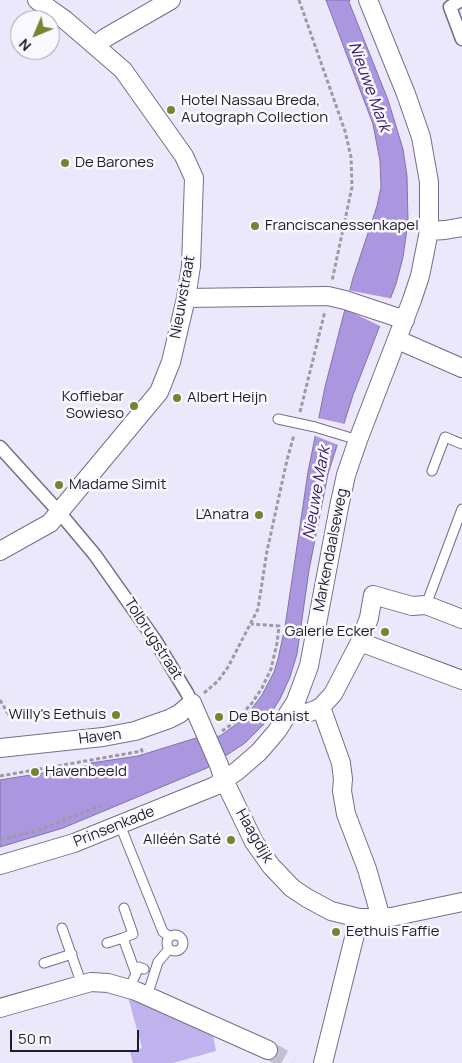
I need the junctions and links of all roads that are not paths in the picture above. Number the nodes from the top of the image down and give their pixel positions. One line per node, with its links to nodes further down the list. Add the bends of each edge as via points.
1 (37, 0): 6 (street, Nieuwstraat, via 65,20)
2 (171, 0): 6 (street, via 104,38)
3 (368, 0): 8 (street, Markendaalseweg, via 421,137 429,182)
4 (462, 0): 5 (street, via 450,7)
5 (462, 39)
6 (92, 49): 9 (street, Nieuwstraat, via 123,70 184,156 194,178 191,266)
7 (462, 227): 8 (street)
8 (429, 231): 10 (street, Markendaalseweg, via 420,276)
9 (186, 298): 10 (street, via 337,298); 19 (street, Nieuwstraat, via 171,362 159,392)
10 (405, 320): 11 (street, Markendaalseweg)
11 (398, 340): 12 (street); 14 (street, Markendaalseweg)
12 (462, 368)
13 (278, 419): 14 (lane)
14 (350, 437): 27 (street, Markendaalseweg, via 309,666)
15 (462, 444): 17 (lane, via 445,437)
16 (0, 447): 19 (street, Tolbrugstraat)
17 (432, 471)
18 (462, 509): 21 (lane)
19 (59, 512): 20 (street, Nieuwstraat, via 50,523); 25 (street, Tolbrugstraat, via 125,596)
20 (0, 552)
21 (426, 605): 22 (street); 23 (street, via 412,606 373,595)
22 (462, 619)
23 (360, 642): 24 (street); 26 (street, via 333,694)
24 (462, 680)
25 (192, 703): 28 (street, Haven, via 169,719 127,733); 29 (street, Tolbrugstraat)
26 (321, 707): 27 (street, via 307,713); 35 (street, via 341,763 346,814 367,869)
27 (290, 711): 29 (street, Markendaalseweg, via 259,752)
28 (0, 748)
29 (222, 772): 30 (street, Prinsenkade, via 205,790); 34 (street, Haagdijk, via 254,842 281,877 319,905)
30 (120, 824): 31 (street, Prinsenkade, via 58,849); 37 (lane, via 163,932)
31 (0, 865)
32 (462, 902): 35 (street, Haagdijk)
33 (124, 908): 38 (lane, via 134,934)
34 (359, 918): 35 (street, Haagdijk); 48 (street)
35 (380, 918)
36 (62, 928): 41 (lane)
37 (169, 936): 40 (lane, via 166,944); 40 (lane, via 180,936 183,943 177,951)
38 (123, 938): 39 (lane); 43 (lane)
39 (107, 943)
40 (169, 949): 45 (lane, via 158,962)
41 (72, 954): 42 (lane); 44 (lane)
42 (44, 963)
43 (136, 977): 44 (street); 45 (street)
44 (94, 986): 46 (street)
45 (147, 996): 47 (street)
46 (0, 1008)
47 (268, 1050)
48 (323, 1063)

